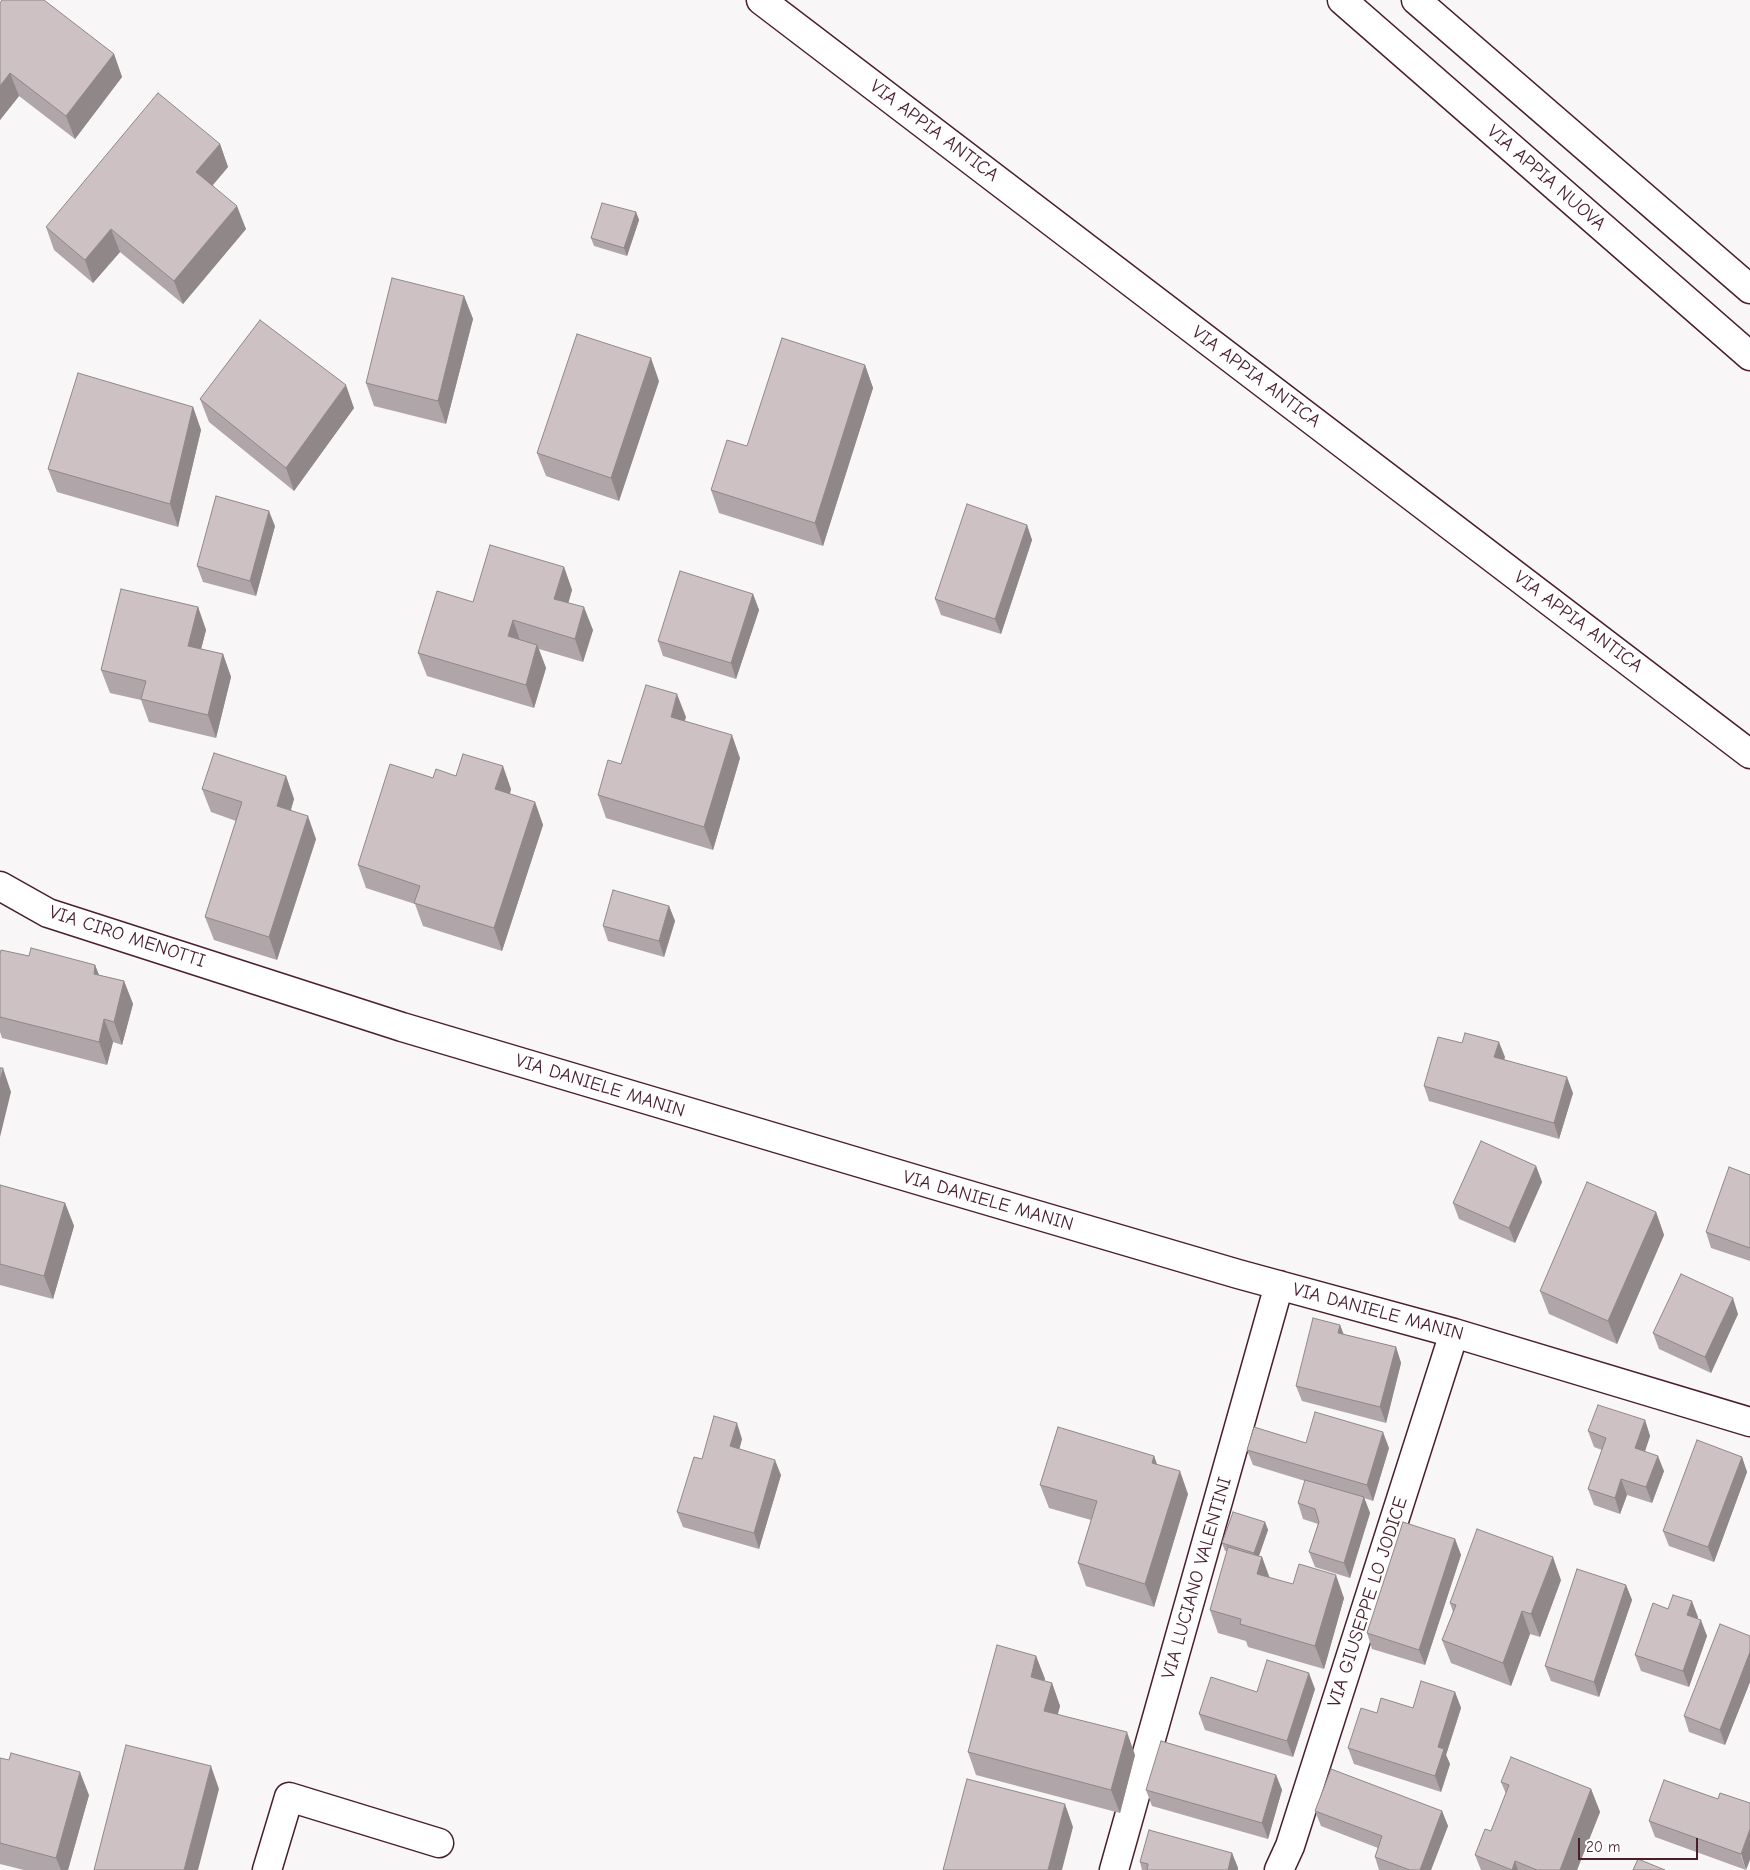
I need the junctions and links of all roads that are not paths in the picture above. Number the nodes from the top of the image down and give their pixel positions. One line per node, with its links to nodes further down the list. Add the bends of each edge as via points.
1 (762, 0): 6 (street, VIA APPIA ANTICA)
2 (1342, 0): 5 (street, VIA APPIA NUOVA)
3 (1416, 0): 4 (street)
4 (1750, 289)
5 (1750, 356)
6 (1750, 754)
7 (0, 886): 8 (street, VIA CIRO MENOTTI, via 48,913)
8 (229, 971): 9 (street, VIA DANIELE MANIN, via 440,1038)
9 (1279, 1285): 10 (street, VIA DANIELE MANIN); 14 (street, VIA LUCIANO VALENTINI)
10 (1454, 1333): 11 (street, VIA DANIELE MANIN); 15 (street, VIA GIUSEPPE LO JODICE, via 1290,1846)
11 (1750, 1422)
12 (439, 1843): 13 (street, via 288,1797)
13 (267, 1870)
14 (1114, 1870)
15 (1279, 1870)

